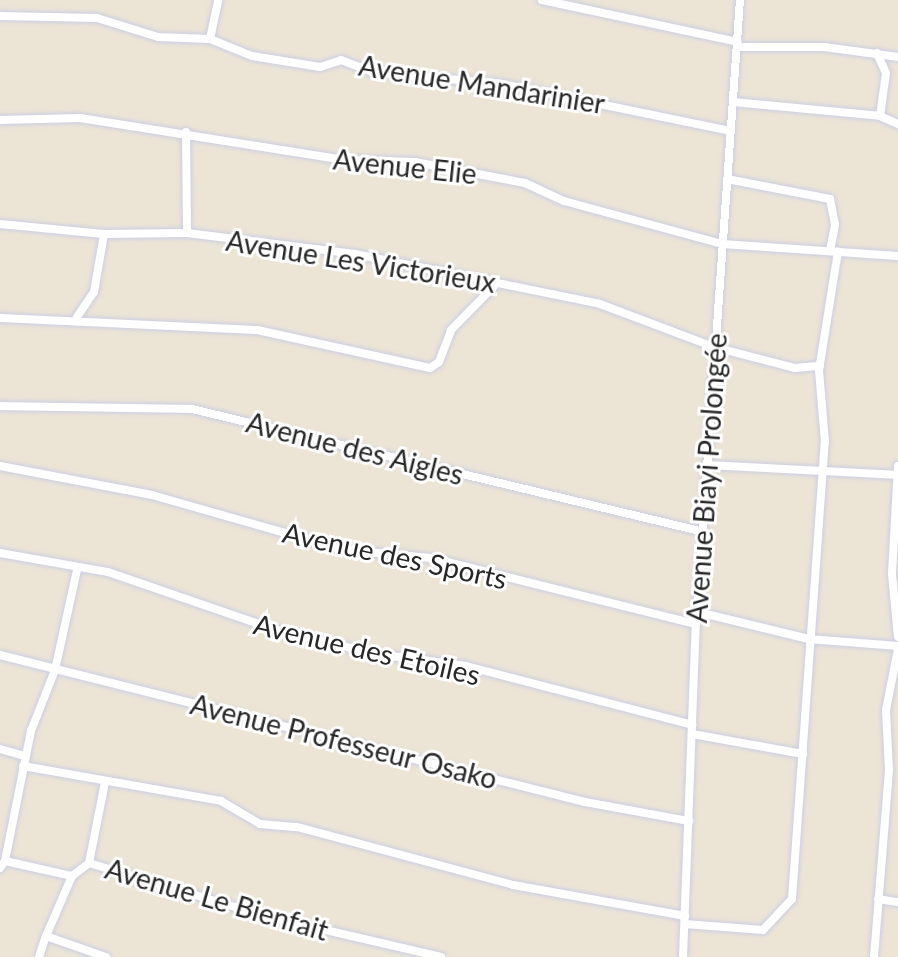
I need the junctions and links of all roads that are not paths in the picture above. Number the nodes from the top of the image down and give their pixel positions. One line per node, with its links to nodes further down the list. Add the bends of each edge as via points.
1 (218, 0): 5 (street)
2 (542, 0): 6 (street)
3 (740, 0): 6 (street, Avenue Biayi Prolongée)
4 (0, 16): 5 (street, Avenue Mandarinier, via 97,18 158,37)
5 (210, 39): 13 (street, Avenue Mandarinier, via 278,61 320,67 341,60 372,72 502,84)
6 (738, 45): 7 (street); 9 (street, Avenue Biayi Prolongée)
7 (877, 53): 8 (street); 10 (street, via 886,73)
8 (898, 57)
9 (733, 102): 10 (street); 13 (street, Avenue Biayi Prolongée)
10 (880, 116): 12 (street)
11 (0, 120): 14 (street, Avenue Elie, via 80,118)
12 (898, 124)
13 (730, 131): 15 (street, Avenue Biayi Prolongée)
14 (186, 132): 17 (street); 19 (street, Avenue Elie, via 345,160 415,162 525,183 564,201)
15 (727, 179): 19 (street, Avenue Biayi Prolongée); 20 (street, via 830,199)
16 (0, 224): 18 (street, Avenue Les Victorieux)
17 (187, 233): 18 (street, Avenue Les Victorieux); 22 (street, Avenue Les Victorieux, via 355,254)
18 (104, 234): 23 (street, via 94,292)
19 (722, 244): 20 (street, Avenue Elie); 25 (street, Avenue Biayi Prolongée)
20 (834, 252): 21 (street, Avenue Elie); 26 (street)
21 (898, 256)
22 (497, 283): 23 (street, via 451,330 439,362 430,368 257,330); 25 (street, Avenue Les Victorieux, via 600,304)
23 (77, 317): 24 (street)
24 (0, 318)
25 (714, 347): 26 (street, Avenue Les Victorieux, via 795,368); 28 (street, Avenue Biayi Prolongée)
26 (820, 366): 31 (street)
27 (0, 406): 32 (street, Avenue des Aigles, via 192,409)
28 (707, 465): 31 (street); 32 (street, Avenue Biayi Prolongée)
29 (0, 466): 36 (street, Avenue des Sports, via 152,495 345,550 431,558)
30 (897, 471): 31 (street); 37 (street, via 892,574)
31 (822, 473): 38 (street)
32 (704, 532): 35 (street, Avenue Biayi Prolongée)
33 (0, 553): 34 (street, Avenue des Etoiles)
34 (77, 570): 41 (street); 42 (street, Avenue des Etoiles, via 149,584 276,630 376,654 466,666)
35 (698, 612): 36 (street, Avenue Biayi Prolongée); 38 (street)
36 (696, 624): 42 (street, Avenue Biayi Prolongée)
37 (898, 637)
38 (809, 639): 39 (street); 44 (street)
39 (898, 647): 52 (street, via 886,710 889,770)
40 (0, 655): 41 (street, Avenue Professeur Osako)
41 (55, 670): 45 (street); 48 (street, Avenue Professeur Osako, via 585,802)
42 (692, 730): 44 (street, Avenue des Etoiles); 48 (street, Avenue Biayi Prolongée)
43 (0, 749): 45 (street)
44 (803, 754): 54 (street, via 788,909 763,930)
45 (25, 756): 46 (street)
46 (23, 766): 47 (street); 50 (street)
47 (105, 782): 49 (street); 54 (street, via 235,804 260,824 297,827 513,885)
48 (689, 821): 54 (street, Avenue Biayi Prolongée)
49 (89, 863): 51 (street, Avenue Le Bienfait); 58 (street, Avenue Le Bienfait, via 261,915)
50 (3, 865): 51 (street, Avenue Le Bienfait)
51 (72, 876): 55 (street)
52 (878, 899): 53 (street); 60 (street)
53 (898, 902)
54 (685, 920): 59 (street, Avenue Biayi Prolongée)
55 (46, 936): 56 (street); 57 (street)
56 (39, 957)
57 (106, 957)
58 (441, 957)
59 (683, 957)
60 (874, 957)

